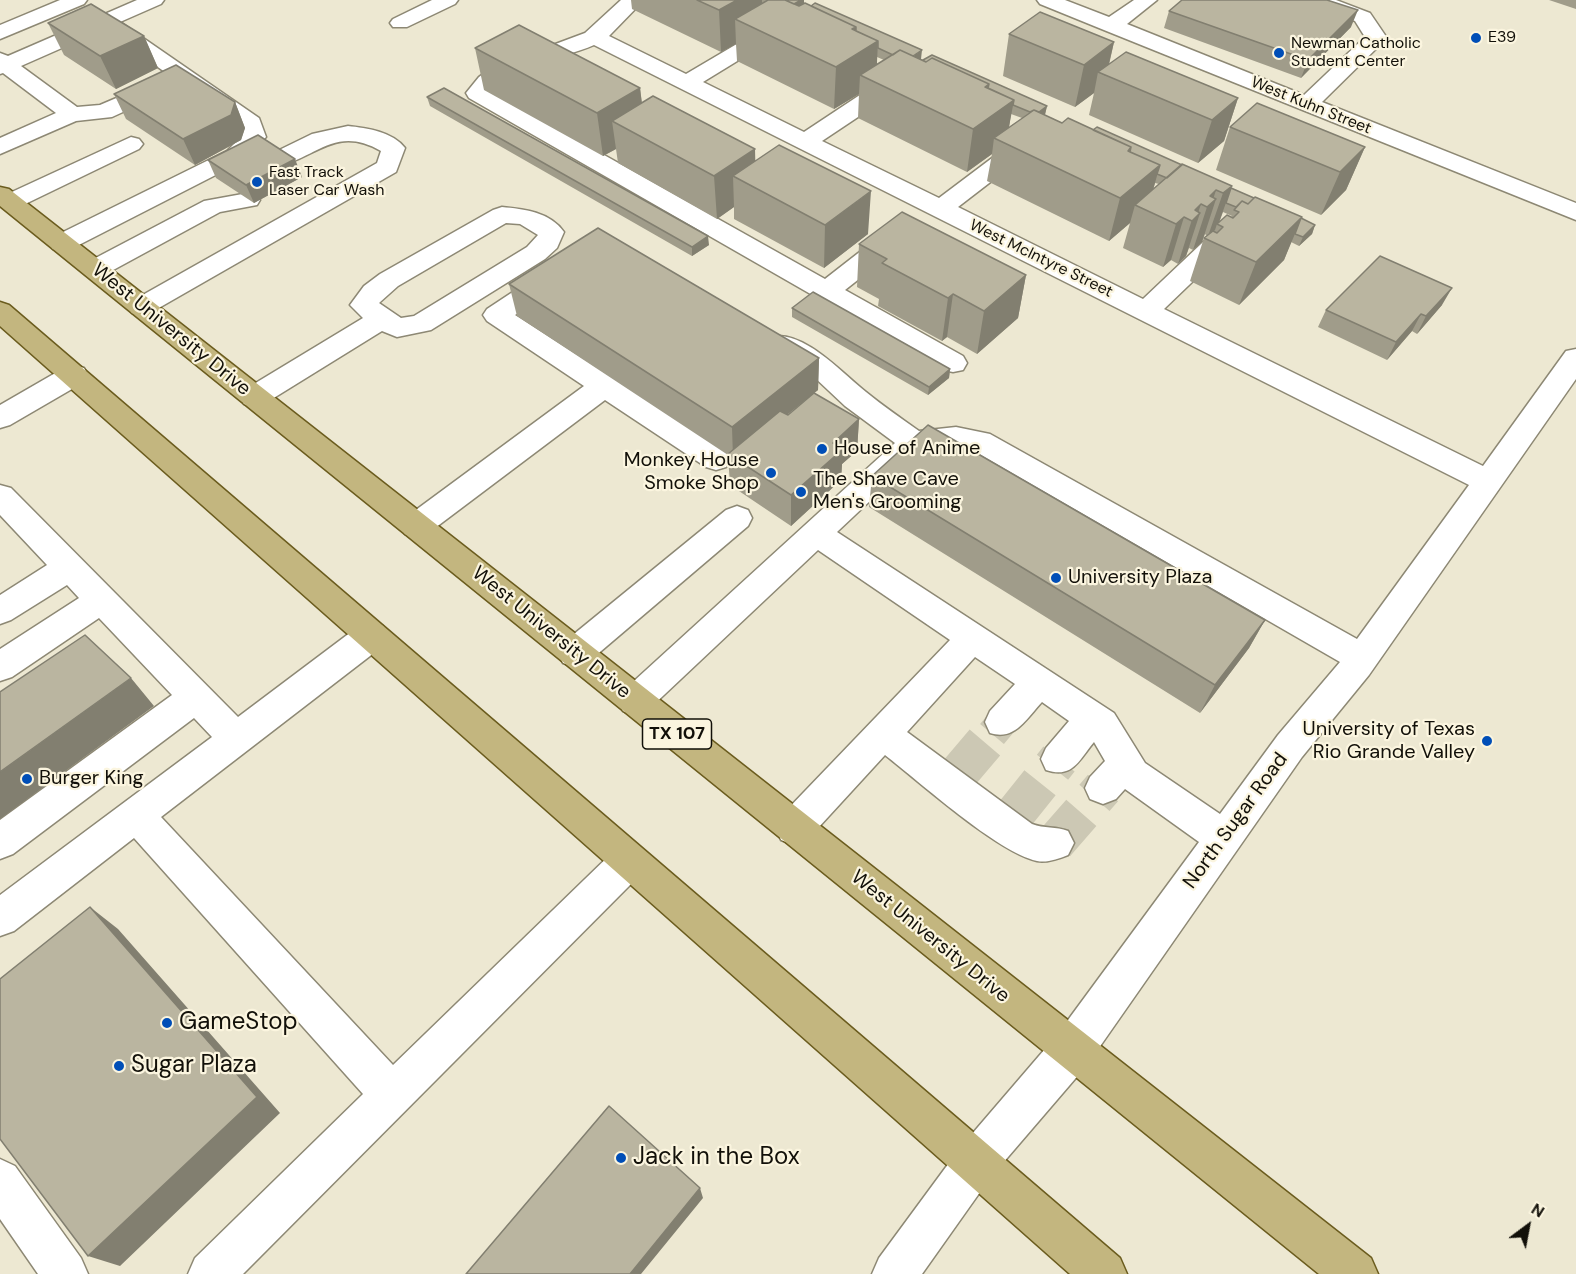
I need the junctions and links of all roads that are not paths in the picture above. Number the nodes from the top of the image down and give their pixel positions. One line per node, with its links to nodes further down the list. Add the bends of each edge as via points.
1 (77, 0): 12 (street)
2 (154, 0): 8 (street)
3 (448, 0): 10 (street)
4 (634, 0): 13 (street)
5 (1047, 0): 11 (street, West Kuhn Street)
6 (1147, 0): 11 (street)
7 (1317, 0): 18 (street, via 1363,17 1376,38)
8 (105, 21): 14 (street); 16 (street)
9 (782, 22): 17 (street)
10 (400, 23)
11 (1111, 26): 18 (street, West Kuhn Street)
12 (0, 33)
13 (594, 37): 17 (street, West McIntyre Street); 37 (street, via 528,60 493,78 477,93)
14 (2, 64): 19 (street)
15 (880, 68): 24 (street, via 911,82)
16 (184, 76): 19 (street, via 104,112); 34 (street, via 251,123 254,137 235,156)
17 (686, 83): 24 (street, West McIntyre Street)
18 (1306, 104): 20 (street, West Kuhn Street)
19 (72, 114): 26 (street)
20 (1345, 120): 23 (street); 30 (street, West Kuhn Street)
21 (376, 137): 27 (street, via 356,132 322,137); 28 (street); 32 (street, via 393,148 388,167)
22 (1030, 137): 31 (street)
23 (1324, 140)
24 (805, 142): 31 (street, West McIntyre Street)
25 (131, 144): 29 (street)
26 (0, 147)
27 (277, 160)
28 (297, 173)
29 (5, 198): 34 (main road, West University Drive / TX 107)
30 (1576, 212)
31 (925, 216): 37 (street); 40 (street, West McIntyre Street)
32 (223, 218): 36 (street); 38 (street)
33 (1234, 226): 40 (street)
34 (62, 243): 36 (main road, West University Drive / TX 107)
35 (574, 263): 46 (street, via 496,315)
36 (95, 269): 38 (main road, West University Drive / TX 107)
37 (826, 292): 44 (street)
38 (141, 307): 47 (main road, West University Drive / TX 107)
39 (0, 311): 45 (main road)
40 (1146, 311): 51 (street, West McIntyre Street)
41 (381, 319): 41 (street, via 397,328 421,324 536,253 548,242 551,232 526,217 502,215 486,223 373,291 363,304); 47 (street)
42 (762, 333): 49 (street, via 822,368 855,399)
43 (1576, 358): 51 (street, North Sugar Road)
44 (953, 363)
45 (74, 375): 48 (street); 59 (main road)
46 (604, 386): 50 (street); 54 (street)
47 (254, 397): 54 (main road, West University Drive / TX 107)
48 (0, 418)
49 (914, 442): 55 (street); 62 (street, via 956,438 980,441)
50 (716, 459)
51 (1488, 481): 62 (street, North Sugar Road)
52 (2, 501): 56 (street)
53 (737, 518): 61 (street)
54 (416, 526): 61 (main road, West University Drive / TX 107)
55 (816, 533): 60 (street); 66 (street)
56 (69, 567): 57 (street); 58 (street)
57 (101, 600): 63 (street); 65 (street)
58 (0, 611)
59 (372, 636): 70 (street); 77 (main road)
60 (973, 637): 64 (street); 69 (street)
61 (575, 653): 66 (main road, West University Drive / TX 107)
62 (1362, 658): 74 (street, North Sugar Road, via 1290,746)
63 (0, 667)
64 (1039, 682): 67 (street); 68 (street)
65 (196, 697): 70 (street); 75 (street)
66 (635, 701): 73 (main road, West University Drive / TX 107)
67 (1092, 718): 71 (street); 74 (street, via 1102,724 1114,776 1132,774)
68 (1002, 722)
69 (883, 734): 73 (street); 76 (street, via 954,778 1010,820 1019,836 1038,844)
70 (237, 739): 72 (street)
71 (1059, 759)
72 (136, 815): 78 (street); 80 (street)
73 (794, 828): 79 (main road, West University Drive / TX 107)
74 (1224, 838): 79 (street, North Sugar Road)
75 (0, 842)
76 (1055, 843)
77 (629, 861): 80 (street); 81 (main road)
78 (0, 918)
79 (1072, 1050): 81 (street, North Sugar Road); 87 (main road, West University Drive / TX 107)
80 (392, 1095): 84 (street)
81 (975, 1163): 85 (street, North Sugar Road); 86 (main road)
82 (0, 1181): 83 (street)
83 (65, 1274)
84 (211, 1274)
85 (895, 1274)
86 (1104, 1274)
87 (1355, 1274)

